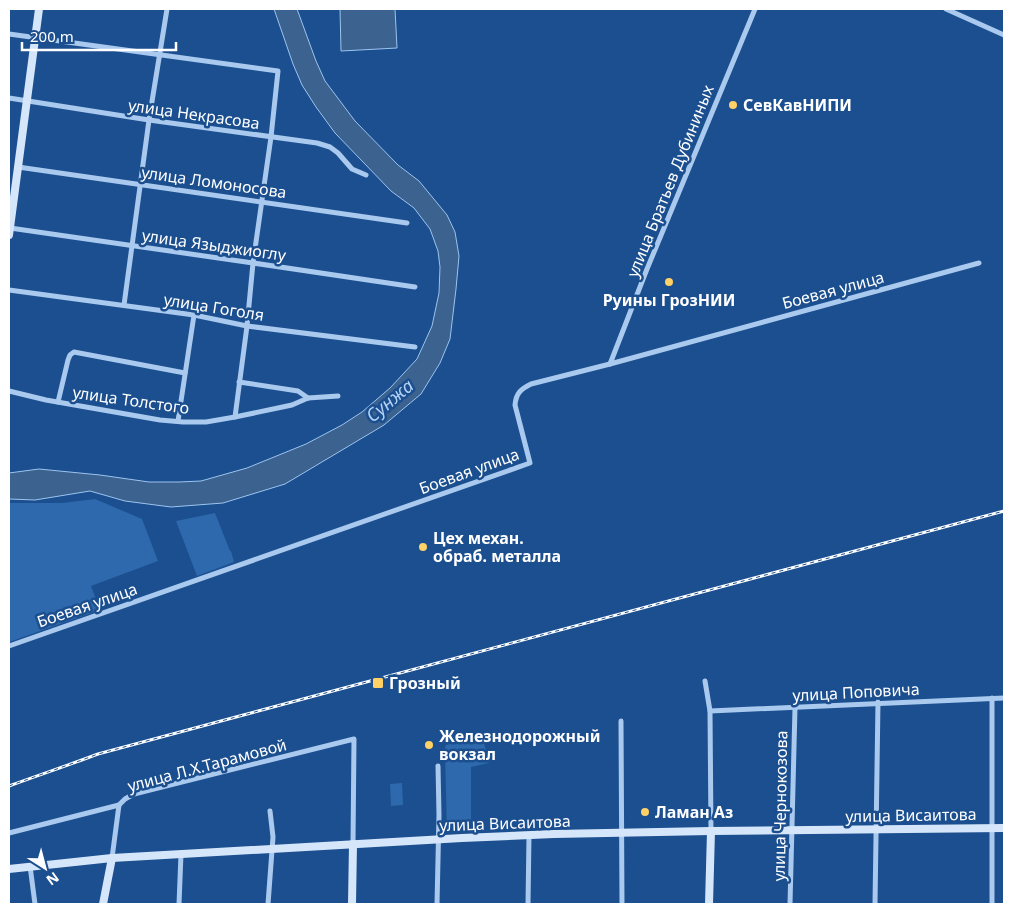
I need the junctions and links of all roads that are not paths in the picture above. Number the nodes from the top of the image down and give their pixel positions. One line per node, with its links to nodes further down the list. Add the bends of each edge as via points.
1 (39, 9): 7 (main road)
2 (167, 9): 8 (street)
3 (755, 9): 28 (street, улица Братьев Дубининых)
4 (946, 9): 6 (street)
5 (9, 34): 7 (street)
6 (1004, 35)
7 (34, 38): 8 (street); 10 (main road)
8 (160, 55): 11 (street); 12 (street, via 278,71)
9 (9, 98): 10 (street, улица Некрасова)
10 (26, 101): 11 (street, улица Некрасова); 13 (main road)
11 (149, 120): 12 (street, улица Некрасова); 15 (street)
12 (271, 137): 14 (street, улица Некрасова, via 330,147 352,170); 16 (street)
13 (18, 167): 15 (street, улица Ломоносова); 18 (main road)
14 (366, 175)
15 (140, 184): 16 (street, улица Ломоносова); 19 (street)
16 (263, 202): 17 (street, улица Ломоносова); 20 (street)
17 (407, 223)
18 (9, 232): 19 (street, улица Языджиоглу)
19 (132, 246): 20 (street, улица Языджиоглу); 24 (street)
20 (253, 263): 22 (street, улица Языджиоглу); 26 (street)
21 (979, 263): 28 (street, Боевая улица)
22 (416, 287)
23 (9, 290): 24 (street, улица Гоголя)
24 (124, 305): 25 (street, улица Гоголя)
25 (194, 315): 26 (street, улица Гоголя); 29 (street)
26 (247, 326): 27 (street, улица Гоголя); 30 (street)
27 (415, 347)
28 (610, 364): 37 (street, Боевая улица, via 522,388 515,405 530,463)
29 (185, 373): 34 (street, via 74,352 68,360); 36 (street)
30 (239, 382): 33 (street, via 298,391); 35 (street)
31 (9, 392): 34 (street, улица Толстого)
32 (338, 396): 33 (street, улица Толстого)
33 (308, 398): 35 (street, улица Толстого, via 292,405)
34 (58, 402): 36 (street, улица Толстого)
35 (235, 418): 36 (street, улица Толстого)
36 (178, 421)
37 (9, 646)
38 (705, 681): 43 (street)
39 (992, 698): 40 (street, улица Поповича); 41 (street, улица Поповича); 48 (street)
40 (1004, 698)
41 (878, 702): 42 (street, улица Поповича); 50 (street)
42 (795, 708): 43 (street, улица Поповича); 51 (street, улица Чернокозова)
43 (710, 711): 52 (street)
44 (621, 721): 54 (street)
45 (438, 766): 56 (street)
46 (119, 804): 53 (street, улица Л.Х.Тарамовой); 57 (street, улица Л.Х.Тарамовой, via 134,794 354,739); 60 (street)
47 (270, 811): 58 (street)
48 (992, 828): 49 (main road, улица Висаитова); 50 (main road, улица Висаитова); 74 (street)
49 (1004, 828)
50 (876, 829): 51 (main road, улица Висаитова); 73 (street)
51 (791, 830): 52 (main road, улица Висаитова); 72 (street, улица Чернокозова)
52 (711, 831): 54 (main road, улица Висаитова); 71 (main road)
53 (9, 833)
54 (621, 834): 55 (main road, улица Висаитова); 70 (street)
55 (529, 836): 56 (main road, улица Висаитова); 69 (street)
56 (438, 839): 57 (main road, улица Висаитова); 68 (street)
57 (353, 844): 58 (main road, улица Висаитова); 67 (main road)
58 (272, 849): 59 (main road, улица Висаитова); 66 (street)
59 (181, 854): 60 (main road, улица Висаитова); 65 (street)
60 (112, 858): 61 (main road, улица Висаитова); 64 (main road)
61 (30, 866): 62 (main road, улица Висаитова); 63 (street)
62 (9, 869)
63 (35, 904)
64 (104, 904)
65 (179, 904)
66 (268, 904)
67 (352, 904)
68 (437, 904)
69 (528, 904)
70 (622, 904)
71 (709, 904)
72 (790, 904)
73 (875, 904)
74 (992, 904)

